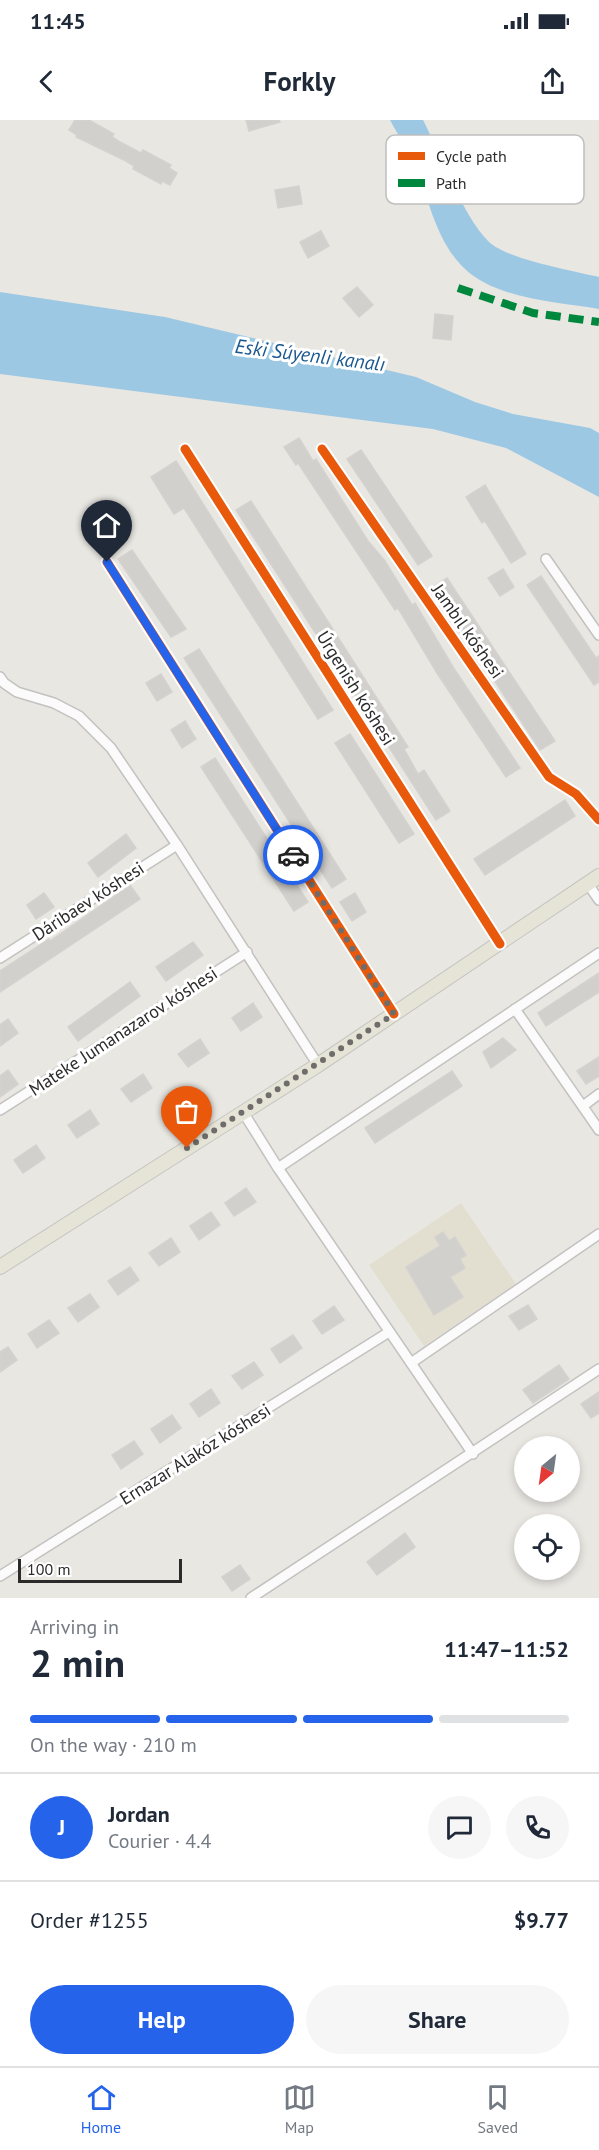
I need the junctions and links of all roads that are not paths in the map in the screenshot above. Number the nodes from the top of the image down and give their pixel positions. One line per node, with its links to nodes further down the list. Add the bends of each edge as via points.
1 (185, 449): 11 (street, Úrgenish kóshesi)
2 (322, 449): 7 (street, Jambıl kóshesi, via 549,777 576,794)
3 (546, 559): 5 (street)
4 (107, 562): 16 (street)
5 (599, 635)
6 (0, 677): 8 (street, via 17,692 54,703 87,724 111,748)
7 (599, 820)
8 (177, 845): 12 (street); 14 (street, Dáribaev kóshesi)
9 (594, 880): 10 (street); 11 (main road)
10 (599, 900)
11 (500, 944): 16 (main road)
12 (247, 952): 17 (street); 20 (street, Mateke Jumanazarov kóshesi)
13 (599, 953): 15 (street)
14 (0, 958)
15 (515, 1009): 19 (street); 23 (street)
16 (394, 1014): 17 (main road)
17 (318, 1065): 21 (main road)
18 (599, 1094): 19 (street)
19 (583, 1106): 22 (street)
20 (0, 1110)
21 (243, 1112): 23 (street); 25 (main road)
22 (599, 1130)
23 (278, 1168): 26 (street)
24 (599, 1234): 27 (street)
25 (0, 1267)
26 (389, 1332): 27 (street); 30 (street, Ernazar Alakóz kóshesi)
27 (411, 1363): 29 (street)
28 (599, 1369): 29 (street)
29 (473, 1454): 31 (street)
30 (0, 1576)
31 (251, 1598)

